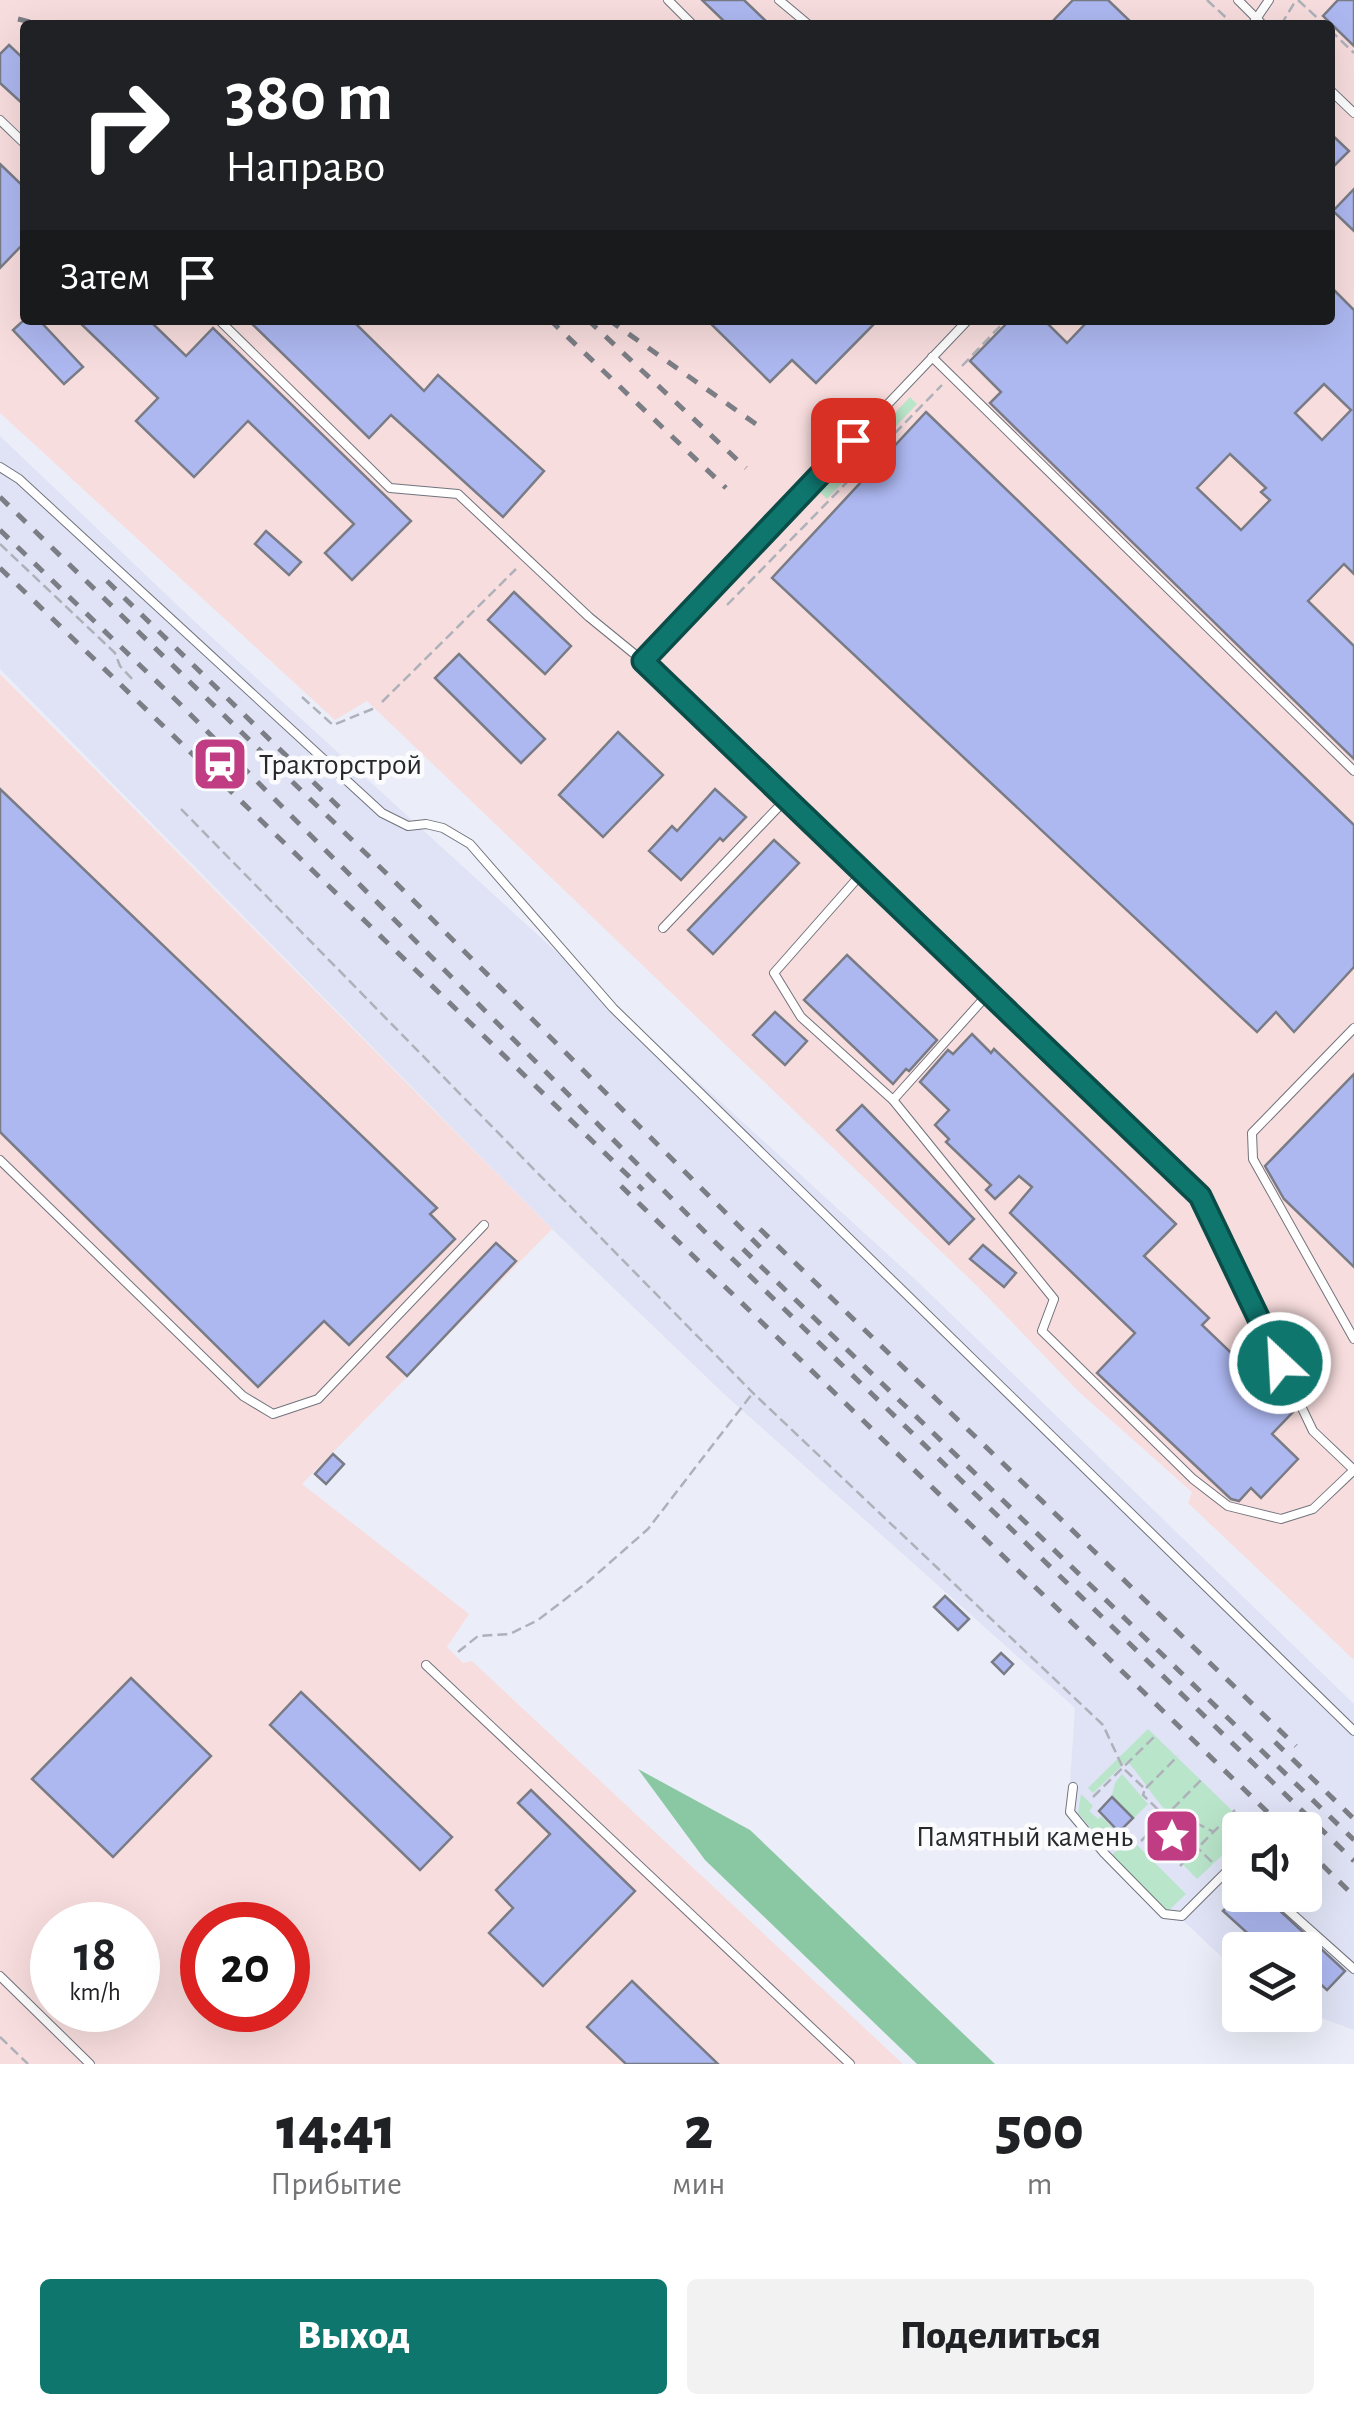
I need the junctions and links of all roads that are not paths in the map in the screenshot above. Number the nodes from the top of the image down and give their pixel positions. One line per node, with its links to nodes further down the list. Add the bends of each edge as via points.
1 (668, 0): 4 (lane)
2 (779, 0): 5 (lane)
3 (1238, 0): 6 (lane)
4 (689, 20)
5 (803, 20)
6 (1255, 20)
7 (1335, 95): 8 (lane)
8 (1354, 113)
9 (0, 120): 10 (lane)
10 (20, 139)
11 (224, 325): 17 (lane, via 390,488 458,494)
12 (957, 325): 14 (lane)
13 (963, 325): 14 (lane)
14 (960, 328): 15 (lane)
15 (932, 357): 17 (lane); 18 (lane)
16 (0, 468): 30 (lane, via 19,478 382,812 408,826 444,828 470,844 614,1008)
17 (643, 661): 19 (lane)
18 (1354, 771)
19 (786, 799): 20 (lane); 21 (lane)
20 (863, 872): 22 (lane); 24 (lane, via 774,973 800,1017)
21 (663, 928)
22 (988, 994): 24 (lane); 28 (lane, via 1200,1196 1313,1431)
23 (1354, 1028): 27 (lane, via 1252,1134 1253,1160)
24 (893, 1100): 28 (lane, via 1054,1298 1042,1332 1193,1479 1228,1506 1281,1519 1313,1509)
25 (0, 1160): 26 (lane, via 242,1396 274,1414 318,1399)
26 (484, 1226)
27 (1354, 1339)
28 (1354, 1470)
29 (426, 1665): 37 (lane)
30 (1354, 1732)
31 (1074, 1788): 32 (lane, via 1070,1812 1164,1914 1182,1916)
32 (1222, 1876)
33 (1290, 1912): 34 (lane)
34 (1354, 1969)
35 (0, 1976): 36 (lane)
36 (90, 2064)
37 (850, 2064)

